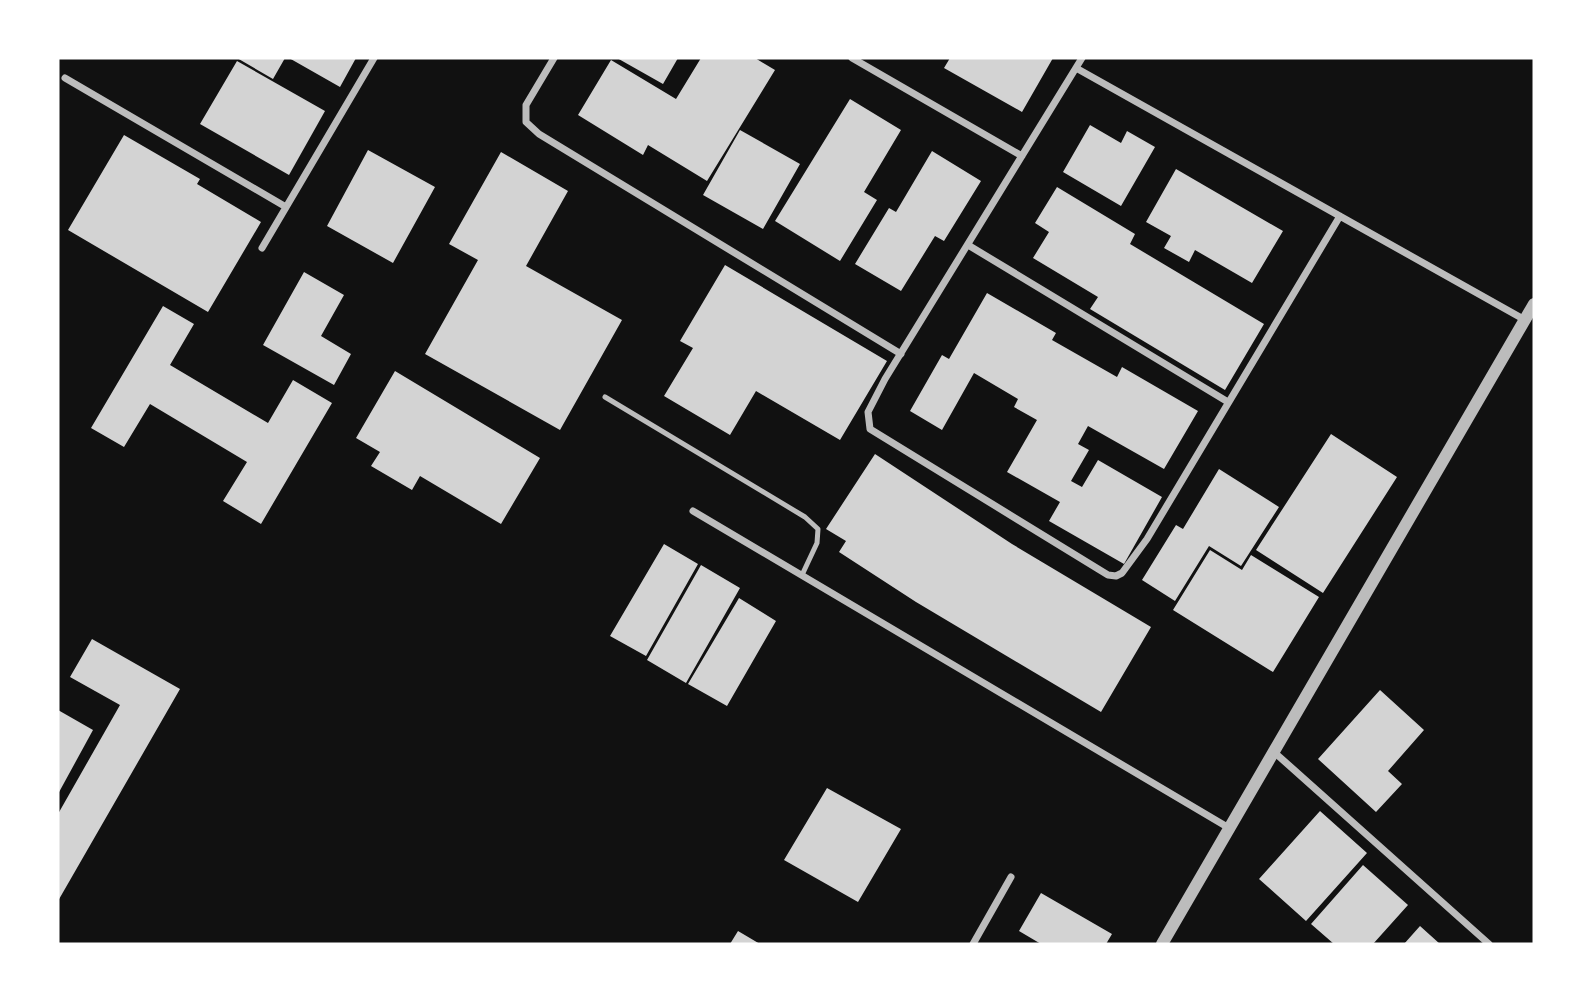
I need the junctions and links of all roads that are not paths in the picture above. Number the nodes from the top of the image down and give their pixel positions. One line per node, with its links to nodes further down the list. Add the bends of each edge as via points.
1 (374, 58): 8 (street)
2 (554, 58): 14 (street, via 526,105 526,122 539,134)
3 (852, 58): 7 (street)
4 (1082, 58): 5 (street)
5 (1076, 68): 7 (street); 9 (street)
6 (65, 78): 8 (street)
7 (1022, 156): 10 (street)
8 (286, 206): 11 (street)
9 (1340, 216): 13 (street); 16 (street)
10 (968, 245): 14 (street); 16 (street)
11 (262, 248)
12 (1534, 303): 13 (street)
13 (1525, 320): 19 (street)
14 (901, 354): 16 (street, via 868,412 870,429 1108,575 1122,573)
15 (605, 397): 18 (lane, via 818,528 817,543)
16 (1228, 402)
17 (693, 511): 18 (street)
18 (802, 575): 20 (street)
19 (1274, 752): 20 (street); 24 (street)
20 (1229, 828): 23 (street)
21 (1011, 877): 22 (street)
22 (973, 944)
23 (1162, 944)
24 (1489, 944)

